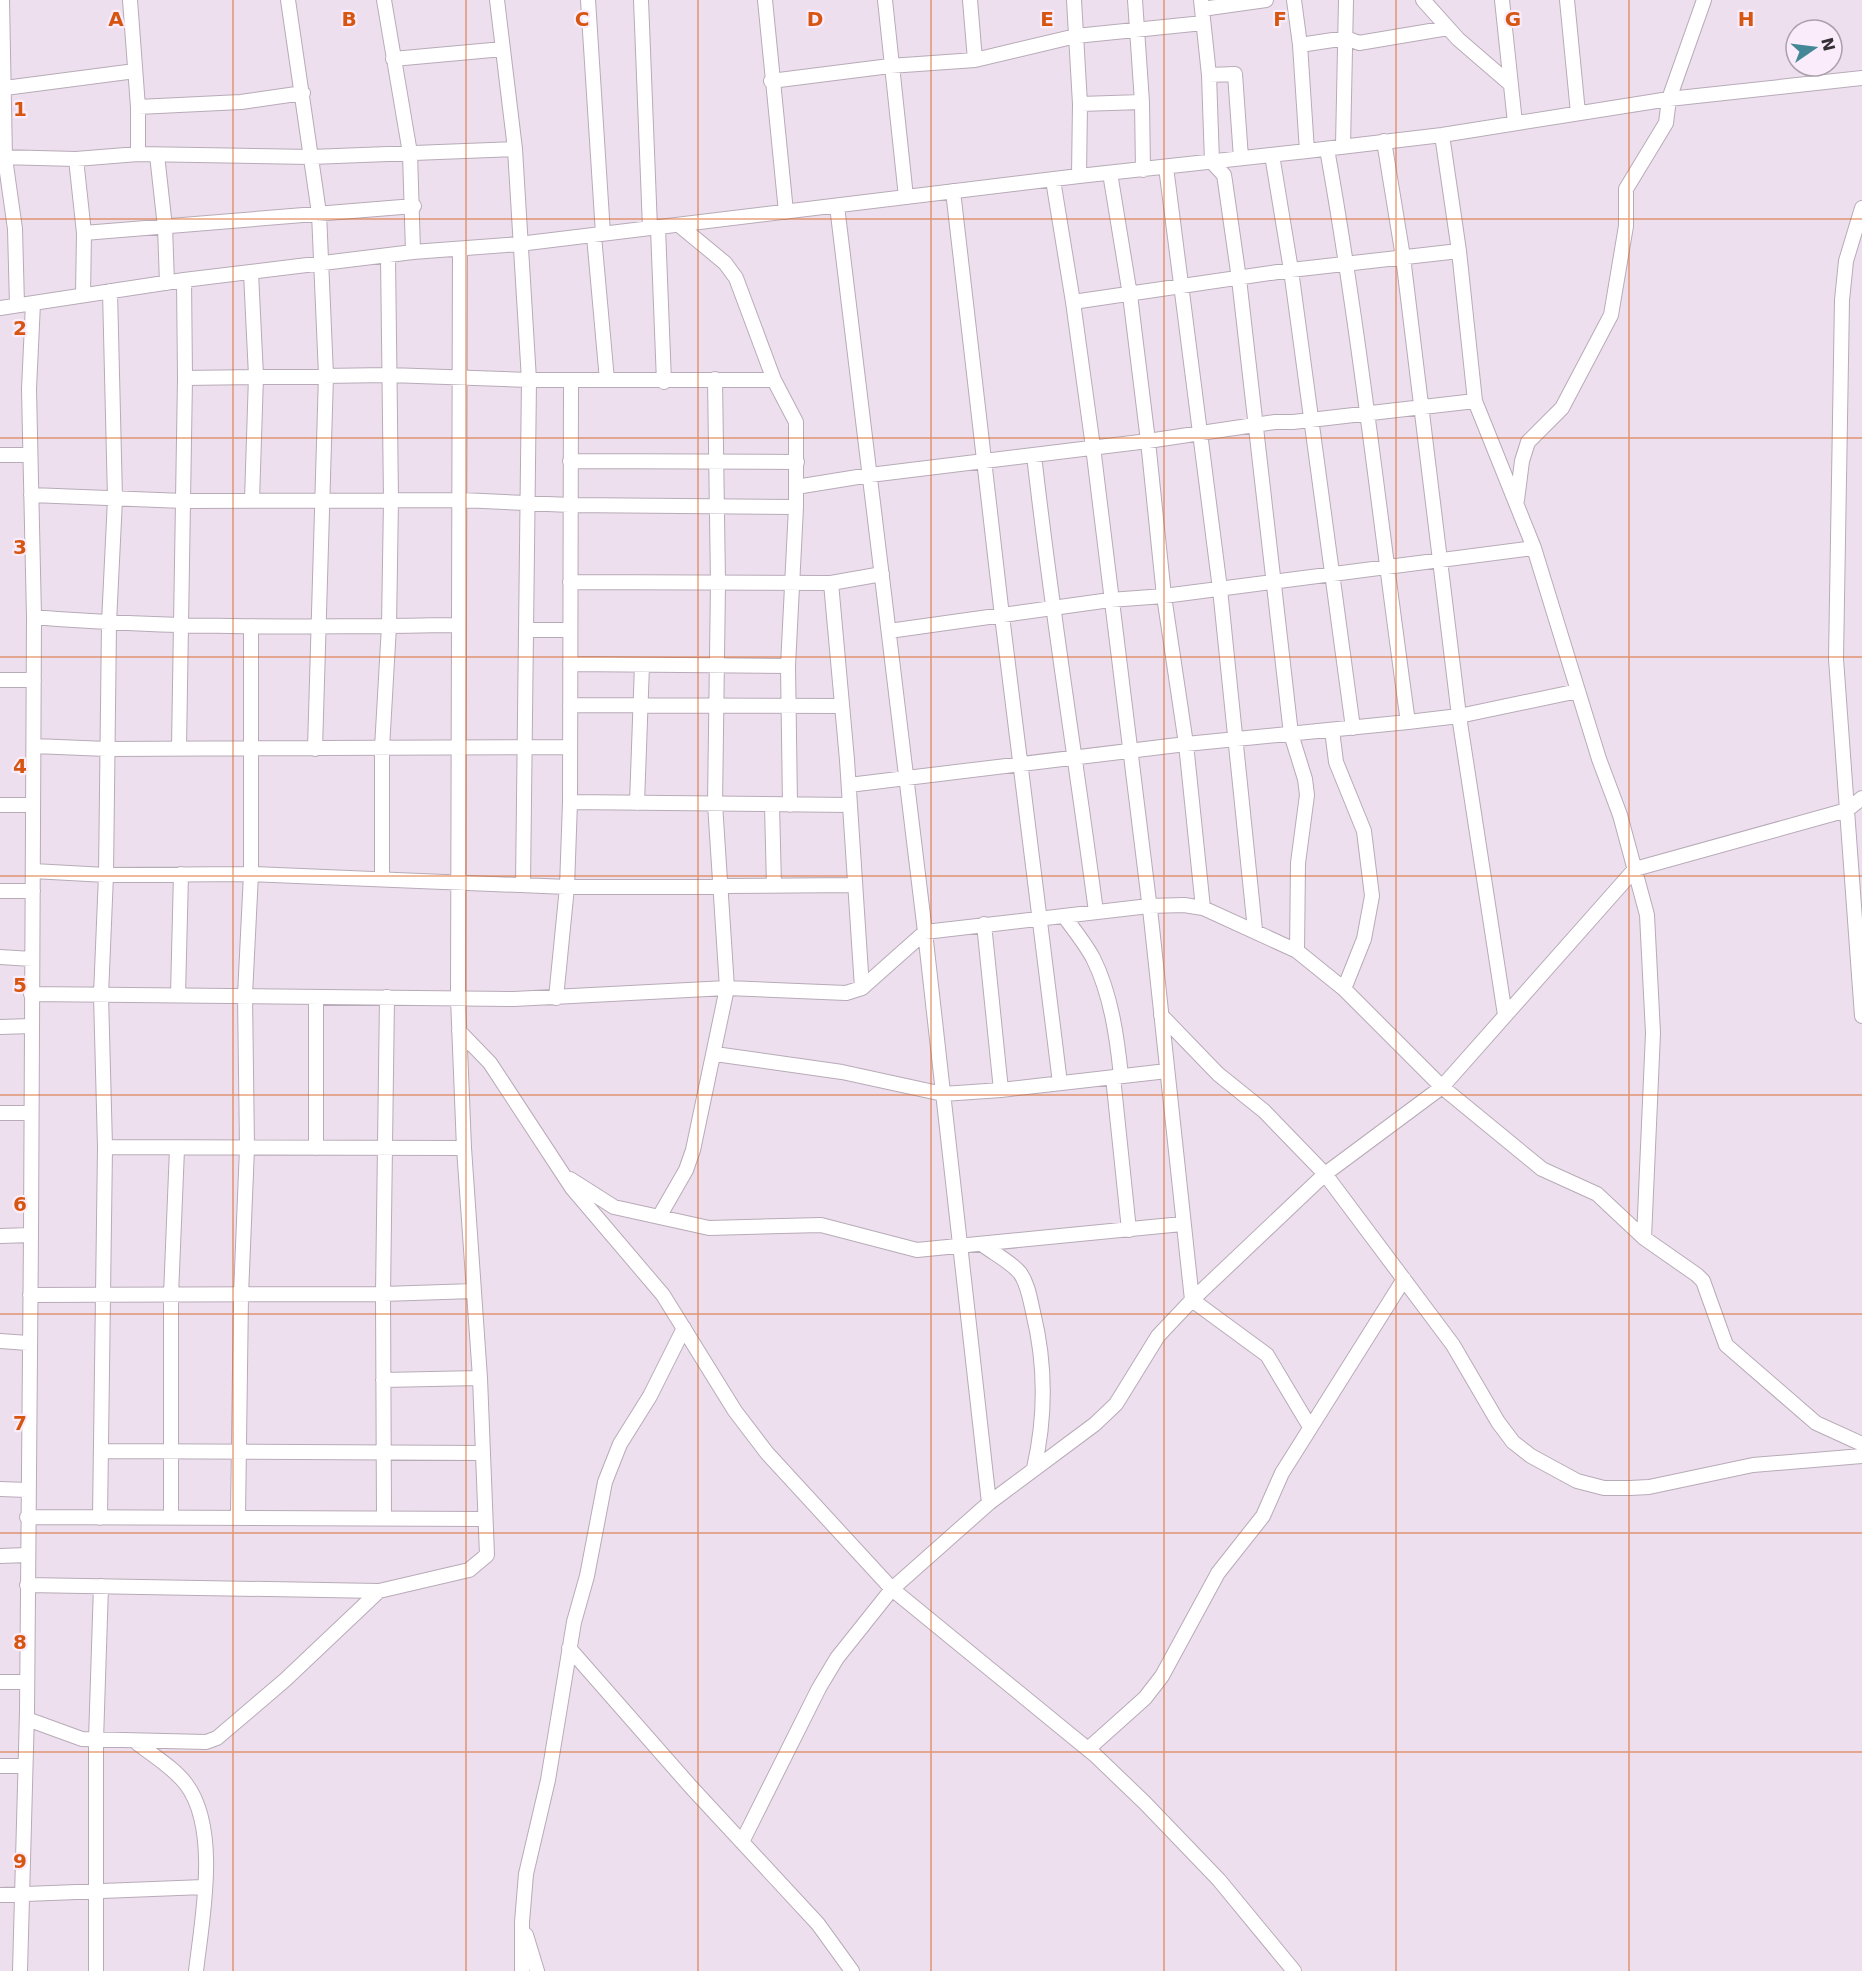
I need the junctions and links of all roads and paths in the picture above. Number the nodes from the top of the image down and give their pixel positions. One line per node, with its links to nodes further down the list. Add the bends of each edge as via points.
1 (2, 0): 24 (street)
2 (130, 0): 31 (street)
3 (288, 0): 37 (street)
4 (384, 0): 28 (street)
5 (497, 0): 27 (street)
6 (588, 0): 77 (street)
7 (641, 0): 73 (street)
8 (765, 0): 34 (street)
9 (885, 0): 30 (street)
10 (970, 0): 29 (street)
11 (1074, 0): 23 (street)
12 (1135, 0): 22 (street)
13 (1266, 0): 20 (street)
14 (1294, 0): 26 (street)
15 (1346, 0): 25 (street)
16 (1423, 0): 21 (street)
17 (1502, 0): 35 (street)
18 (1567, 0): 42 (street)
19 (1704, 0): 38 (street)
20 (1202, 11): 22 (street); 32 (street)
21 (1448, 28): 25 (street, via 1359,43); 35 (street)
22 (1137, 29): 23 (street); 39 (street)
23 (1076, 36): 29 (street); 40 (street)
24 (2, 38): 36 (street)
25 (1346, 38): 26 (street); 46 (street)
26 (1300, 45): 49 (street)
27 (503, 49): 28 (street); 47 (street)
28 (393, 59): 50 (street)
29 (975, 60): 30 (street)
30 (890, 66): 34 (street); 65 (street)
31 (135, 71): 36 (street); 41 (street)
32 (1209, 75): 56 (street, via 1235,74); 58 (street)
33 (1862, 78): 38 (street)
34 (771, 81): 69 (street)
35 (1509, 83): 43 (street)
36 (5, 88): 55 (street)
37 (303, 93): 41 (street, via 241,102); 54 (street)
38 (1669, 99): 42 (street); 136 (street, via 1666,123 1626,189 1626,225 1611,315 1562,408 1528,442)
39 (1142, 102): 40 (street); 60 (street)
40 (1080, 104): 62 (street)
41 (138, 107): 51 (street)
42 (1578, 113): 43 (street)
43 (1515, 123): 44 (street)
44 (1442, 135): 45 (street); 80 (street)
45 (1384, 141): 46 (street); 83 (street)
46 (1343, 146): 48 (street)
47 (515, 149): 50 (street); 78 (street)
48 (1327, 149): 49 (street); 85 (street)
49 (1307, 151): 53 (street)
50 (410, 153): 54 (street); 66 (street)
51 (138, 154): 52 (street); 57 (street)
52 (157, 155): 54 (street); 72 (street)
53 (1272, 155): 56 (street); 86 (street)
54 (311, 157): 70 (street)
55 (3, 158): 57 (street); 75 (street)
56 (1241, 158): 58 (street)
57 (76, 159): 76 (street)
58 (1212, 162): 59 (street); 88 (street, via 1224,175)
59 (1166, 167): 60 (street); 91 (street)
60 (1143, 170): 61 (street)
61 (1110, 173): 62 (street); 94 (street)
62 (1079, 176): 63 (street)
63 (1053, 180): 64 (street); 95 (street)
64 (953, 191): 65 (street); 123 (street)
65 (906, 197): 67 (street)
66 (414, 206): 70 (street); 81 (street)
67 (837, 206): 69 (street); 125 (street)
68 (1862, 208): 206 (street, via 1846,261 1842,300 1836,659)
69 (786, 212): 71 (street)
70 (319, 213): 72 (street); 84 (street)
71 (679, 225): 73 (street); 108 (street, via 725,263 736,278)
72 (165, 227): 76 (street); 90 (street)
73 (654, 228): 77 (street); 109 (street)
74 (0, 229): 75 (street)
75 (15, 229): 97 (street)
76 (84, 233): 93 (street)
77 (598, 235): 78 (street); 107 (street)
78 (519, 244): 79 (street); 105 (street)
79 (460, 249): 81 (street); 103 (street)
80 (1459, 251): 83 (street); 110 (street)
81 (413, 252): 82 (street)
82 (387, 256): 84 (street); 100 (street)
83 (1403, 257): 85 (street); 111 (street)
84 (321, 264): 87 (street); 99 (street)
85 (1348, 264): 86 (street); 112 (street)
86 (1291, 270): 88 (street); 113 (street)
87 (252, 273): 89 (street); 101 (street)
88 (1239, 279): 91 (street); 114 (street)
89 (183, 280): 90 (street); 102 (street)
90 (167, 283): 92 (street)
91 (1182, 287): 94 (street); 115 (street)
92 (110, 291): 93 (street); 128 (street)
93 (83, 295): 96 (street)
94 (1130, 295): 95 (street); 116 (street)
95 (1074, 302): 117 (street)
96 (33, 303): 97 (street); 119 (street, via 29,340)
97 (17, 305): 98 (street)
98 (0, 308)
99 (326, 375): 100 (street); 101 (street); 133 (street)
100 (389, 375): 103 (street); 130 (street)
101 (256, 376): 102 (street); 129 (street)
102 (185, 378): 132 (street)
103 (460, 378): 105 (street); 131 (street)
104 (715, 379): 108 (street); 109 (street); 122 (street)
105 (529, 380): 106 (street); 134 (street)
106 (571, 380): 107 (street); 121 (street)
107 (607, 380): 109 (street)
108 (774, 380): 124 (street, via 796,422)
109 (664, 381)
110 (1475, 401): 111 (street); 136 (street)
111 (1422, 407): 112 (street); 140 (street)
112 (1369, 413): 113 (street); 141 (street)
113 (1310, 420): 114 (street); 143 (street)
114 (1254, 426): 115 (street); 145 (street)
115 (1199, 434): 116 (street); 149 (street)
116 (1148, 441): 117 (street); 150 (street)
117 (1093, 447): 120 (street); 151 (street)
118 (0, 455): 119 (street)
119 (30, 455): 127 (street)
120 (1034, 455): 123 (street); 152 (street)
121 (570, 461): 122 (street); 135 (street)
122 (717, 461): 124 (street); 137 (street)
123 (985, 461): 125 (street); 153 (street)
124 (797, 462): 126 (street)
125 (870, 475): 126 (street); 142 (street)
126 (796, 487): 138 (street)
127 (31, 495): 128 (street); 154 (street)
128 (115, 499): 132 (street); 155 (street)
129 (252, 500): 132 (street); 133 (street)
130 (391, 500): 131 (street); 133 (street); 159 (street)
131 (461, 500): 134 (street); 160 (street)
132 (184, 501): 156 (street)
133 (322, 501): 158 (street)
134 (529, 503): 135 (street); 161 (street)
135 (570, 505): 137 (street); 144 (street)
136 (1516, 505): 139 (street)
137 (718, 506): 138 (street); 146 (street)
138 (796, 507): 147 (street)
139 (1534, 548): 140 (street); 170 (street)
140 (1441, 561): 141 (street); 176 (street)
141 (1386, 568): 143 (street); 177 (street)
142 (882, 573): 148 (street); 163 (street)
143 (1332, 575): 145 (street); 178 (street)
144 (570, 582): 146 (street); 162 (street)
145 (1275, 582): 149 (street); 180 (street)
146 (718, 583): 147 (street); 166 (street)
147 (791, 583): 148 (street); 167 (street)
148 (831, 584): 173 (street)
149 (1220, 589): 150 (street); 181 (street)
150 (1164, 596): 151 (street); 182 (street)
151 (1110, 600): 152 (street); 192 (street)
152 (1051, 609): 153 (street); 193 (street)
153 (1002, 616): 163 (street); 194 (street)
154 (34, 617): 155 (street); 169 (street)
155 (109, 624): 156 (street); 190 (street)
156 (181, 625): 157 (street); 186 (street)
157 (251, 626): 158 (street); 187 (street)
158 (319, 626): 159 (street); 191 (street)
159 (389, 626): 160 (street); 188 (street)
160 (458, 626): 189 (street)
161 (527, 630): 162 (street); 184 (street)
162 (570, 630): 164 (street)
163 (889, 631): 195 (street)
164 (570, 664): 165 (street); 171 (street)
165 (642, 665): 166 (street); 172 (street)
166 (716, 665): 167 (street); 174 (street)
167 (788, 666): 175 (street)
168 (0, 680): 169 (street)
169 (34, 680): 183 (street)
170 (1578, 692): 176 (street); 207 (street)
171 (570, 705): 172 (street); 185 (street)
172 (641, 706): 174 (street); 199 (street)
173 (842, 706): 175 (street); 196 (street)
174 (716, 707): 175 (street); 200 (street)
175 (788, 707): 204 (street)
176 (1459, 716): 177 (street); 244 (street)
177 (1408, 722): 178 (street)
178 (1353, 728): 179 (street)
179 (1332, 730): 180 (street); 234 (street, via 1336,762 1364,831 1372,897 1364,939)
180 (1291, 734): 181 (street); 229 (street, via 1307,795 1298,863)
181 (1237, 738): 182 (street); 227 (street)
182 (1186, 744): 192 (street); 222 (street)
183 (34, 746): 190 (street); 202 (street)
184 (526, 747): 185 (street); 189 (street); 214 (street)
185 (570, 747): 198 (street)
186 (179, 748): 187 (street); 190 (street)
187 (251, 748): 191 (street); 210 (street)
188 (382, 748): 189 (street); 191 (street); 212 (street)
189 (457, 748): 213 (street)
190 (107, 749): 211 (street)
191 (315, 749)
192 (1129, 750): 193 (street); 221 (street)
193 (1076, 757): 194 (street); 223 (street)
194 (1021, 764): 195 (street); 225 (street)
195 (905, 777): 196 (street); 228 (street)
196 (849, 785): 205 (street)
197 (1862, 798): 206 (street)
198 (570, 802): 199 (street); 218 (street)
199 (637, 803): 200 (street)
200 (715, 804): 203 (street); 216 (street)
201 (0, 805): 202 (street)
202 (33, 805): 208 (street)
203 (772, 805): 204 (street); 217 (street)
204 (790, 805): 205 (street)
205 (849, 805): 215 (street)
206 (1847, 810): 207 (street); 245 (street)
207 (1635, 869): 244 (street); 271 (street, via 1647,915 1653,1033)
208 (33, 871): 211 (street); 220 (street)
209 (181, 874): 210 (street); 211 (street); 237 (street)
210 (250, 874): 212 (street); 238 (street)
211 (106, 875): 236 (street)
212 (382, 879): 213 (street)
213 (456, 881): 214 (street); 241 (street)
214 (523, 884): 218 (street)
215 (854, 885): 217 (street); 233 (street)
216 (721, 886): 217 (street); 218 (street); 232 (street)
217 (774, 886)
218 (567, 887): 242 (street)
219 (0, 891): 220 (street)
220 (33, 891): 231 (street)
221 (1149, 906): 222 (street); 223 (street); 243 (street)
222 (1203, 908): 227 (street)
223 (1095, 912): 224 (street)
224 (1064, 916): 225 (street); 251 (street, via 1098,970 1116,1037)
225 (1040, 919): 226 (street); 252 (street)
226 (984, 924): 228 (street); 254 (street)
227 (1255, 930): 229 (street)
228 (925, 932): 233 (street); 255 (street)
229 (1297, 951): 234 (street)
230 (0, 957): 231 (street)
231 (32, 959): 235 (street)
232 (727, 988): 233 (street, via 837,994); 242 (street); 249 (street)
233 (862, 988)
234 (1344, 990): 253 (street)
235 (32, 994): 236 (street); 246 (street)
236 (101, 995): 237 (street); 258 (street)
237 (178, 995): 238 (street)
238 (244, 995): 239 (street); 259 (street)
239 (316, 997): 240 (street); 260 (street)
240 (387, 997): 241 (street); 261 (street)
241 (458, 998): 242 (street); 248 (street)
242 (556, 998)
243 (1161, 1015): 250 (street); 264 (street)
244 (1505, 1015): 253 (street)
245 (1862, 1016)
246 (31, 1026): 247 (street); 257 (street)
247 (0, 1027)
248 (459, 1031): 263 (street); 265 (street, via 490,1063)
249 (715, 1054): 255 (street, via 842,1072); 266 (street, via 693,1150)
250 (1167, 1071): 251 (street); 267 (street)
251 (1117, 1077): 252 (street); 268 (street)
252 (1060, 1083): 254 (street)
253 (1442, 1087): 264 (street); 271 (street, via 1542,1169 1598,1194)
254 (1001, 1090): 255 (street)
255 (943, 1094): 273 (street)
256 (0, 1113): 257 (street)
257 (31, 1113): 269 (street)
258 (105, 1147): 262 (street); 276 (street)
259 (247, 1148): 260 (street); 262 (street); 280 (street)
260 (316, 1148): 261 (street)
261 (386, 1148): 263 (street); 277 (street)
262 (177, 1149): 279 (street)
263 (464, 1149): 275 (street)
264 (1325, 1174): 274 (street); 281 (street)
265 (564, 1175): 266 (street, via 614,1207); 282 (street, via 663,1295)
266 (659, 1217): 273 (street, via 733,1230 821,1225 917,1250)
267 (1182, 1224): 268 (street); 281 (street)
268 (1129, 1230): 272 (street)
269 (31, 1235): 270 (street); 278 (street)
270 (0, 1236)
271 (1644, 1238): 288 (street, via 1703,1281 1726,1345 1816,1423)
272 (983, 1245): 273 (street); 295 (street, via 1020,1274 1040,1341 1043,1422)
273 (961, 1247): 298 (street)
274 (1404, 1279): 287 (street); 294 (street, via 1453,1345 1513,1442 1577,1481 1604,1488 1649,1487 1753,1465)
275 (474, 1291): 277 (street); 285 (street)
276 (103, 1294): 278 (street); 279 (street); 289 (street)
277 (383, 1294): 280 (street); 286 (street)
278 (30, 1295): 284 (street)
279 (171, 1295): 280 (street); 290 (street)
280 (240, 1295): 291 (street)
281 (1192, 1300): 287 (street, via 1268,1355); 295 (street, via 1158,1336 1116,1404)
282 (684, 1328): 309 (street, via 735,1411 767,1454); 311 (street, via 650,1396 620,1444 605,1482)
283 (0, 1341): 284 (street)
284 (28, 1343): 297 (street)
285 (480, 1378): 286 (street); 292 (street)
286 (383, 1380): 293 (street)
287 (1310, 1427): 317 (street, via 1282,1473 1263,1516 1218,1573 1162,1676 1145,1698)
288 (1862, 1444)
289 (102, 1451): 290 (street); 302 (street)
290 (171, 1451): 291 (street); 300 (street)
291 (238, 1451): 293 (street); 301 (street)
292 (482, 1453): 293 (street); 304 (street)
293 (383, 1454): 303 (street)
294 (1862, 1456)
295 (1034, 1468): 298 (street)
296 (0, 1489): 297 (street)
297 (27, 1490): 299 (street)
298 (989, 1503): 309 (street)
299 (27, 1517): 302 (street); 306 (street)
300 (171, 1517): 301 (street); 302 (street)
301 (238, 1517): 303 (street)
302 (100, 1518)
303 (384, 1518): 304 (street)
304 (485, 1519): 310 (street, via 487,1555 469,1570)
305 (0, 1556): 306 (street)
306 (27, 1556): 307 (street)
307 (27, 1585): 308 (street); 313 (street)
308 (101, 1586): 310 (street); 315 (street)
309 (892, 1589): 317 (street); 320 (street, via 837,1658 819,1688)
310 (379, 1591): 316 (street, via 217,1738 189,1743)
311 (569, 1648): 320 (street); 325 (street, via 548,1780 526,1874)
312 (0, 1682): 313 (street)
313 (27, 1683): 314 (street)
314 (27, 1719): 315 (street, via 61,1734); 319 (street)
315 (96, 1740): 316 (street); 322 (street)
316 (136, 1742): 321 (street, via 187,1786 203,1830)
317 (1088, 1749): 332 (street, via 1219,1880)
318 (0, 1766): 319 (street)
319 (25, 1766): 324 (street)
320 (742, 1842): 331 (street, via 818,1924)
321 (204, 1887): 322 (street); 328 (street)
322 (98, 1891): 324 (street); 327 (street)
323 (0, 1895): 324 (street)
324 (21, 1895): 326 (street)
325 (522, 1922): 329 (street); 330 (street)
326 (20, 1971)
327 (96, 1971)
328 (196, 1971)
329 (522, 1971)
330 (537, 1971)
331 (852, 1971)
332 (1293, 1971)

